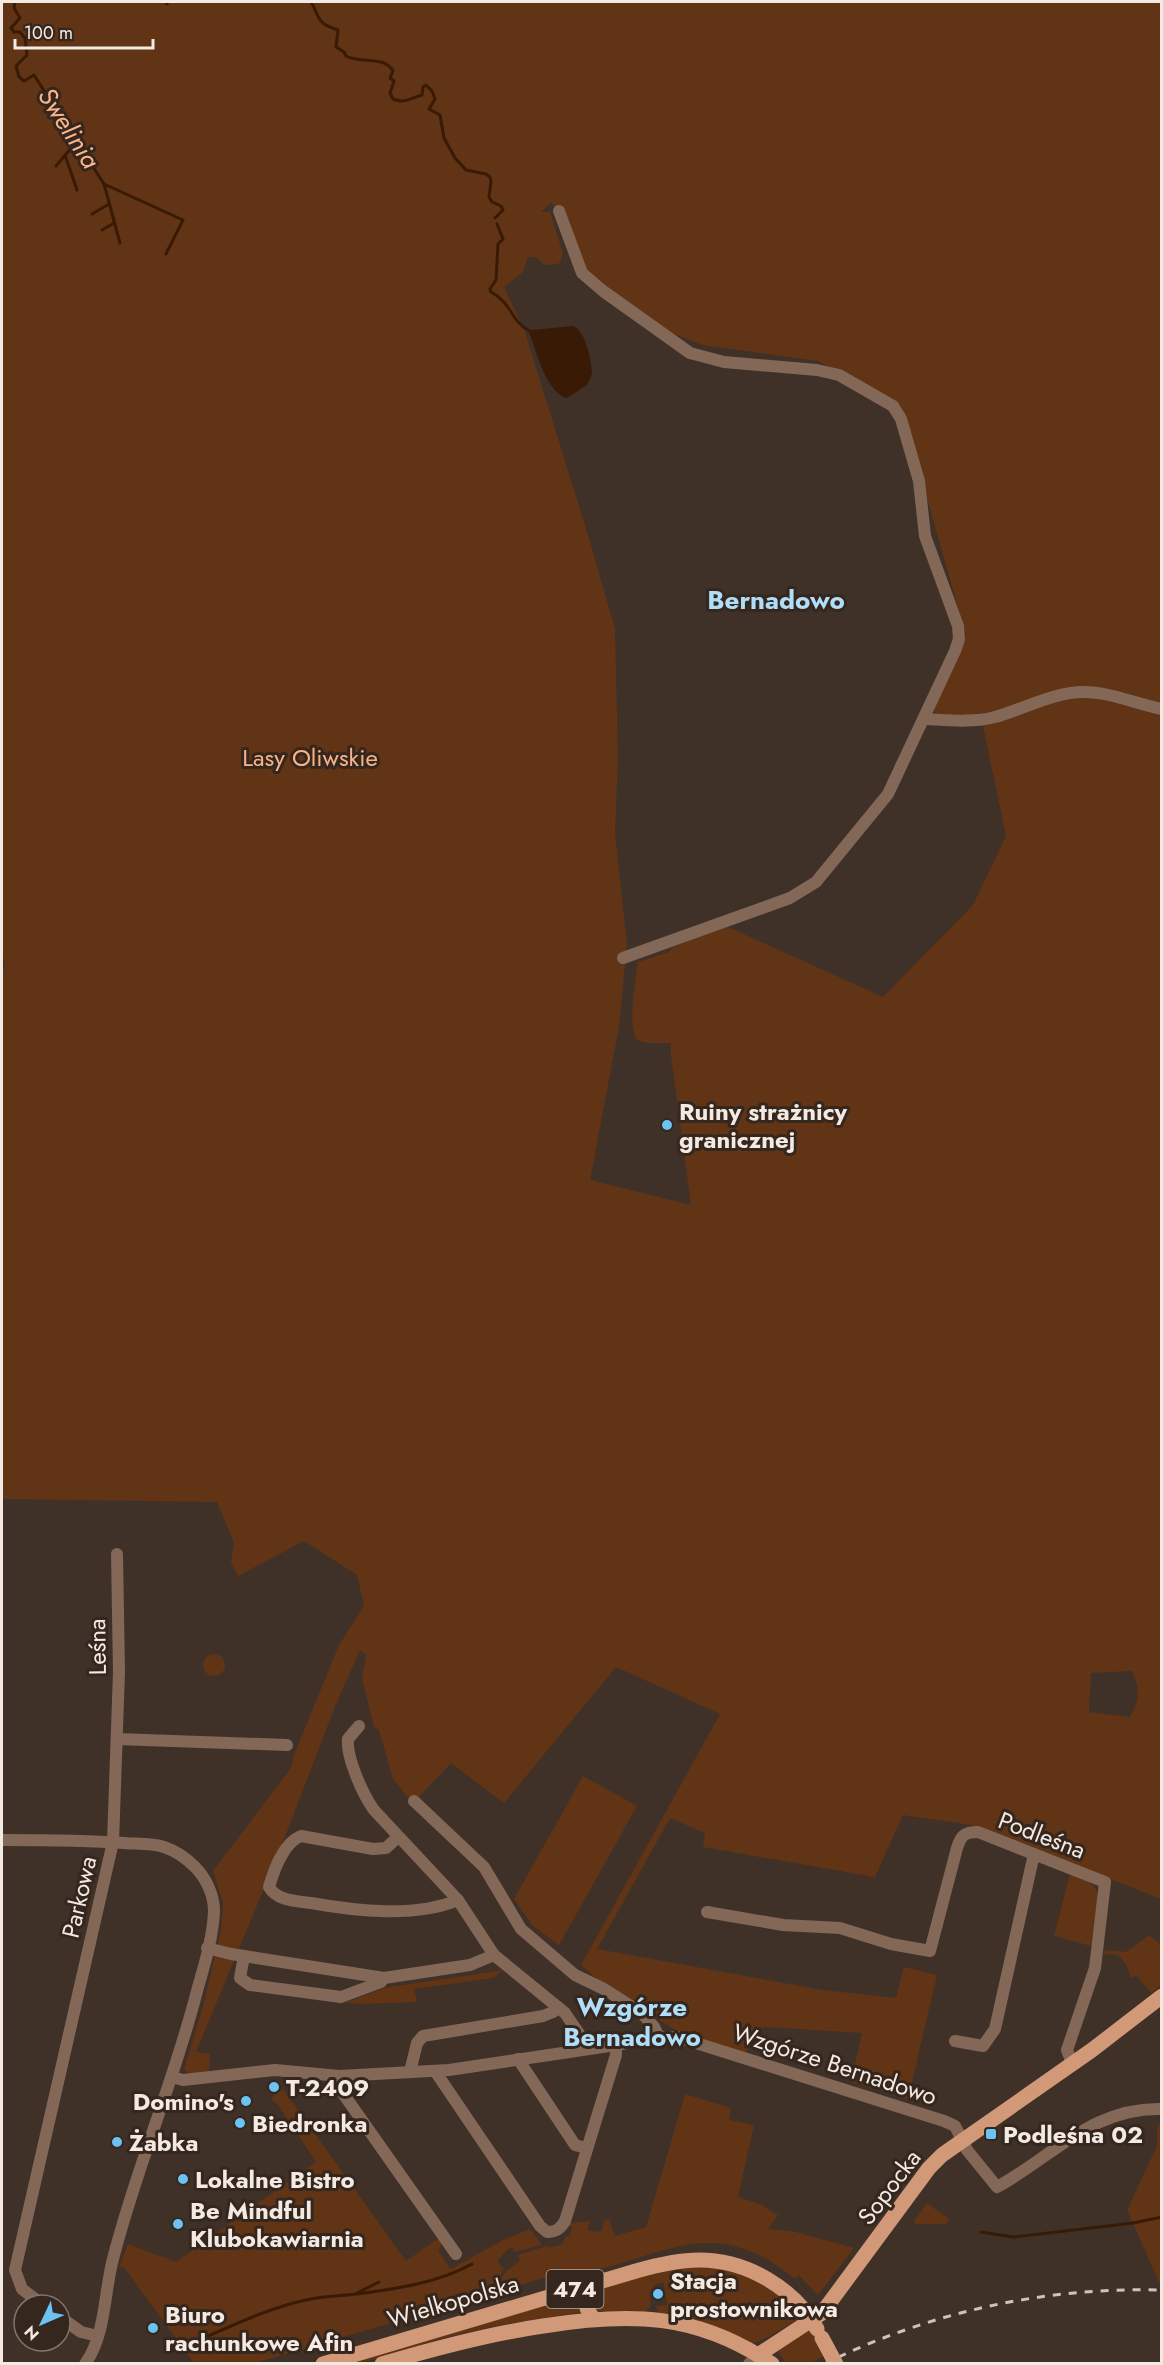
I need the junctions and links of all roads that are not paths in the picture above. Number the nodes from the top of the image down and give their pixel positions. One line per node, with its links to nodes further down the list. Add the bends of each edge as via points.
1 (559, 211): 3 (street, via 582,273 690,353 724,362 839,375 897,411 918,481 925,536 958,626 955,651)
2 (1161, 709): 3 (street, via 1085,692 1056,696 993,717)
3 (925, 719): 4 (street, via 888,794 816,882 790,898)
4 (622, 958)
5 (117, 1554): 7 (street, Leśna)
6 (359, 1726): 10 (street, Wzgórze Bernadowo, via 348,1739 348,1750 366,1799)
7 (117, 1739): 8 (street); 12 (street, Leśna)
8 (287, 1745)
9 (414, 1801): 22 (street, via 484,1867 521,1929 575,1975 642,2013)
10 (399, 1837): 14 (street, Wzgórze Bernadowo); 14 (street, via 381,1849 301,1836 284,1851 269,1887 280,1898 359,1910 402,1910)
11 (2, 1839): 12 (street)
12 (113, 1842): 16 (street, Parkowa, via 165,1847 196,1868 214,1903); 36 (street, Parkowa, via 16,2261 19,2285)
13 (1034, 1854): 15 (street, Podleśna, via 978,1832 963,1834 930,1951 840,1928 783,1925); 23 (street, via 995,2029 983,2046); 26 (street, Podleśna, via 1105,1882 1095,1968 1067,2049)
14 (458, 1899): 17 (street, Wzgórze Bernadowo)
15 (707, 1912)
16 (207, 1948): 18 (street); 30 (street, Parkowa)
17 (494, 1955): 19 (street, via 470,1965); 21 (street, Wzgórze Bernadowo)
18 (244, 1956): 19 (street); 19 (street, via 240,1978 250,1984 340,1997)
19 (384, 1978)
20 (1161, 1996): 26 (main road, Sopocka)
21 (558, 2007): 24 (street, Wzgórze Bernadowo, via 570,2017 582,2038); 28 (street, via 543,2016 423,2036 417,2043)
22 (659, 2037): 24 (street, Wzgórze Bernadowo); 32 (street, Wzgórze Bernadowo, via 699,2043 944,2121 955,2126)
23 (955, 2041)
24 (616, 2045): 25 (street, Wzgórze Bernadowo); 33 (street)
25 (518, 2060): 27 (street, Wzgórze Bernadowo); 33 (street, via 575,2145)
26 (1072, 2063): 32 (main road, Sopocka)
27 (435, 2071): 28 (street, Wzgórze Bernadowo); 33 (street, via 547,2232 554,2232 565,2221)
28 (410, 2072): 29 (street, Wzgórze Bernadowo)
29 (339, 2076): 30 (street, Wzgórze Bernadowo, via 275,2070 183,2080); 34 (street, via 342,2092)
30 (172, 2077): 40 (street, Parkowa, via 123,2224)
31 (1161, 2109): 32 (street, via 1106,2117 997,2187 967,2150)
32 (963, 2139): 38 (main road, Sopocka, via 929,2168 828,2306)
33 (586, 2148)
34 (456, 2254)
35 (588, 2285): 37 (main road, via 585,2306); 38 (main road, Wielkopolska / 474, via 671,2263 723,2262 772,2282 796,2300); 43 (main road, Wielkopolska / 474)
36 (26, 2293)
37 (593, 2318): 41 (main road, Wielkopolska / 474, via 674,2322 717,2334); 44 (main road, Wielkopolska / 474, via 477,2337)
38 (812, 2322): 41 (main road, Sopocka); 45 (main road, Wielkopolska / 474, bridge)
39 (72, 2326): 40 (street)
40 (98, 2336): 42 (street, Parkowa)
41 (763, 2361)
42 (85, 2364)
43 (323, 2364)
44 (382, 2364)
45 (836, 2364)

